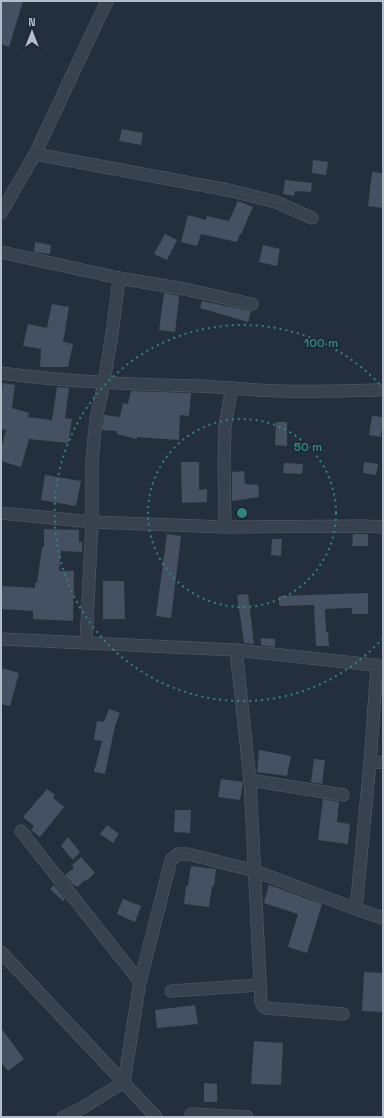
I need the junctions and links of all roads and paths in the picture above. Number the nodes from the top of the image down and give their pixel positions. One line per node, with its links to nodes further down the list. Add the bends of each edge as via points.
1 (107, 1): 2 (street)
2 (36, 154): 3 (street); 4 (street, via 228,190 276,202)
3 (1, 213)
4 (312, 218)
5 (1, 252): 6 (street)
6 (119, 278): 7 (street, via 184,288); 9 (street)
7 (252, 304)
8 (1, 373): 9 (street)
9 (104, 383): 10 (street); 13 (street, via 96,419 92,460)
10 (232, 388): 11 (street, via 332,392); 14 (street, via 225,426)
11 (378, 390)
12 (1, 513): 13 (street)
13 (92, 522): 14 (street); 17 (street)
14 (225, 527): 15 (street)
15 (383, 527)
16 (1, 639): 17 (street)
17 (86, 643): 18 (street)
18 (236, 650): 19 (street); 22 (street)
19 (380, 666): 21 (street)
20 (383, 762): 21 (street)
21 (370, 763): 26 (street)
22 (250, 780): 23 (street); 25 (street)
23 (343, 795)
24 (21, 831): 29 (street)
25 (255, 871): 26 (street); 29 (street, via 188,854 178,854 171,860); 30 (street)
26 (356, 909): 27 (street)
27 (383, 918)
28 (1, 952): 33 (street)
29 (140, 982): 33 (street)
30 (261, 985): 31 (street); 32 (street, via 261,1002 266,1008)
31 (171, 991)
32 (343, 1014)
33 (124, 1082): 35 (street); 36 (street)
34 (191, 1114): 37 (street)
35 (63, 1117)
36 (156, 1117)
37 (247, 1117)

